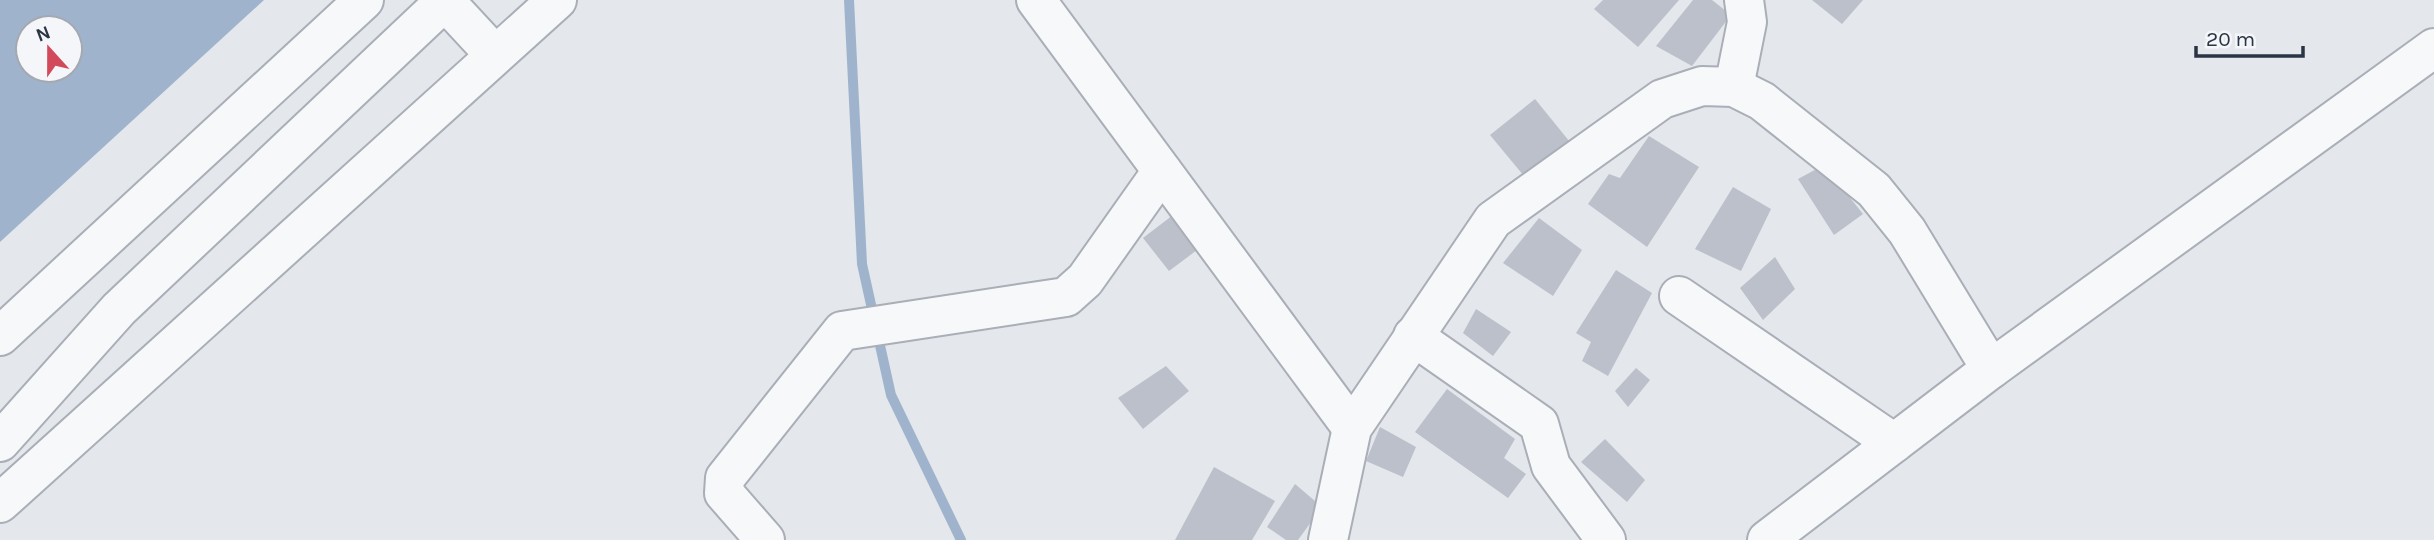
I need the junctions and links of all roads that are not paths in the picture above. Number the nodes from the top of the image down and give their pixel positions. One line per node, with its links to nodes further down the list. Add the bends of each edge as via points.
1 (364, 0): 11 (street)
2 (445, 0): 7 (street); 15 (street, via 120,309)
3 (557, 0): 7 (street)
4 (1036, 0): 9 (street)
5 (1744, 0): 8 (street, via 1747,22)
6 (2434, 48): 13 (street)
7 (495, 55): 17 (street)
8 (1734, 87): 12 (street, via 1702,86 1661,99 1493,220); 13 (street, via 1762,101 1874,190 1907,231)
9 (1162, 171): 14 (street); 18 (street, via 1085,280 1066,297 842,331 725,478 724,494)
10 (1679, 296): 16 (street)
11 (0, 336)
12 (1413, 336): 14 (street); 20 (street, via 1539,424 1551,466)
13 (1992, 369): 16 (street)
14 (1352, 428): 19 (street)
15 (0, 442)
16 (1895, 443): 21 (street)
17 (0, 503)
18 (765, 540)
19 (1328, 540)
20 (1606, 540)
21 (1767, 540)

